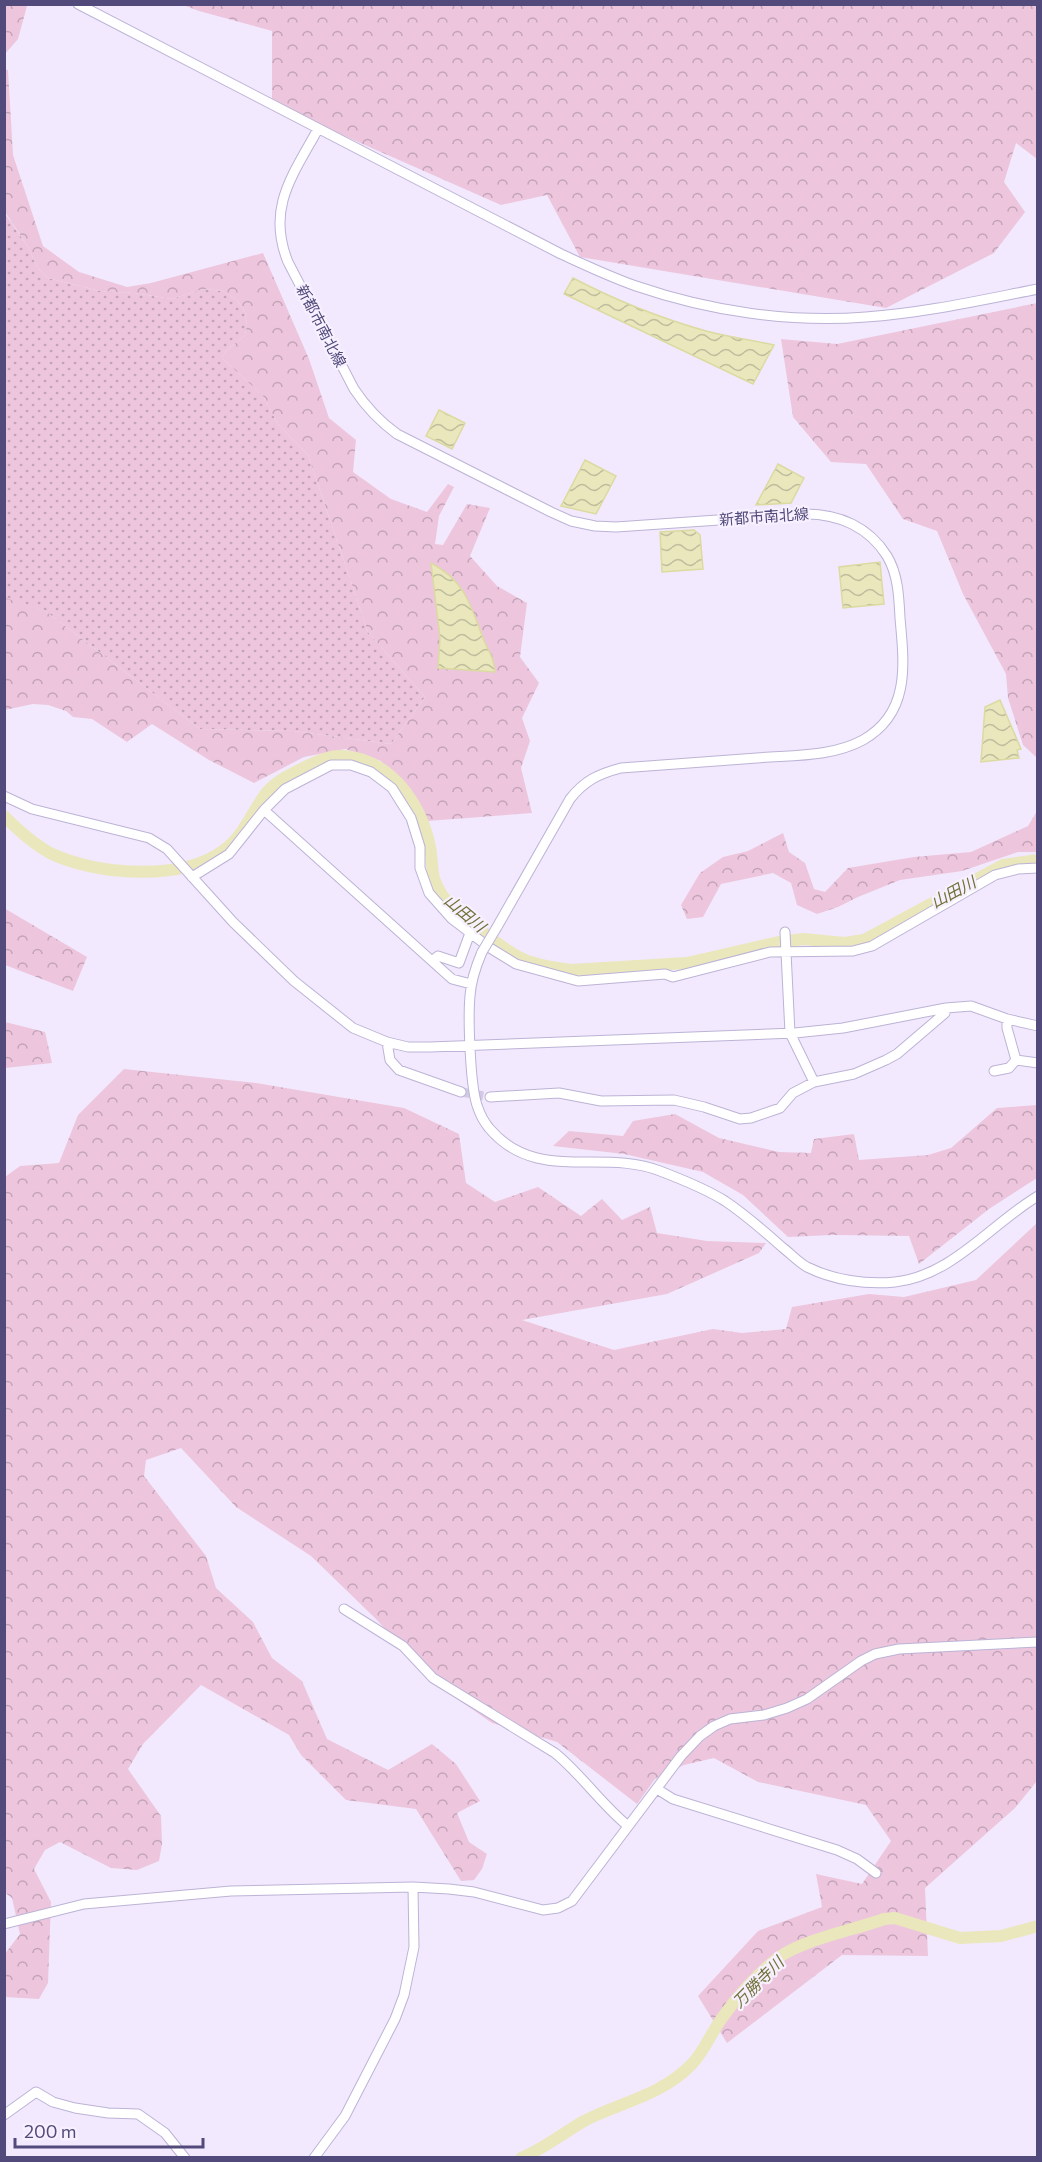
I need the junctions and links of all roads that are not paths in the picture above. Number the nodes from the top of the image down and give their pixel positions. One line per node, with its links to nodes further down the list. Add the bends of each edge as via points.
1 (78, 4): 2 (street)
2 (318, 129): 3 (street, via 561,254 635,286 703,305 836,319 942,308); 12 (street, 新都市南北線, bridge, via 284,196 279,221 281,241 288,262 354,389 381,422 397,434 551,513 595,526 636,527 806,514 839,518 856,525 879,546 897,582 904,674 893,709 876,730 865,739 831,751 621,768 591,778 570,799 482,952)
3 (1038, 289)
4 (4, 796): 7 (street, via 32,809 149,838 167,849)
5 (264, 810): 7 (street, via 229,854); 9 (street, via 285,789 331,765 351,765 371,772 392,788 411,818 420,847 420,868 429,892); 11 (street)
6 (1038, 868): 10 (street, via 995,876 872,946 853,951)
7 (189, 873): 17 (street, via 294,981 353,1028)
8 (786, 932): 10 (street)
9 (470, 933): 10 (street, via 516,964 578,981 664,974 673,977); 11 (street, via 459,963 438,956)
10 (787, 951): 16 (street)
11 (433, 960): 12 (street, via 452,979)
12 (471, 984): 18 (street, 新都市南北線)
13 (946, 1008): 14 (street, via 971,1006); 16 (street, via 843,1028); 22 (street, via 897,1054 854,1074)
14 (1007, 1019): 15 (street); 19 (street)
15 (1038, 1026)
16 (790, 1033): 18 (street); 22 (street)
17 (387, 1042): 18 (street, via 408,1047); 23 (street, via 390,1060 399,1070)
18 (471, 1045): 25 (street, 新都市南北線, via 477,1108 489,1128 511,1147 534,1158 558,1163 595,1161 656,1169 724,1200 806,1266 835,1276 866,1283 924,1275 951,1261)
19 (1016, 1060): 20 (street); 21 (street, via 1009,1068)
20 (1038, 1063)
21 (994, 1071)
22 (814, 1083): 24 (street, via 793,1093 780,1108 740,1119 674,1101 601,1101 559,1093)
23 (461, 1092)
24 (490, 1097)
25 (1038, 1196)
26 (344, 1609): 29 (street, via 398,1642 432,1678 555,1753)
27 (1038, 1642): 28 (street, via 899,1649 875,1654 787,1708 714,1726 681,1756)
28 (657, 1789): 29 (street); 30 (street, via 673,1799 837,1850)
29 (628, 1826): 31 (street, via 572,1901 558,1908 543,1910 474,1892)
30 (876, 1873)
31 (413, 1887): 32 (street, via 182,1895 84,1904); 35 (street, via 414,1947 404,1995 345,2116)
32 (4, 1924)
33 (4, 2115): 34 (street, via 36,2092 75,2108 138,2114 165,2133)
34 (185, 2157)
35 (314, 2157)

